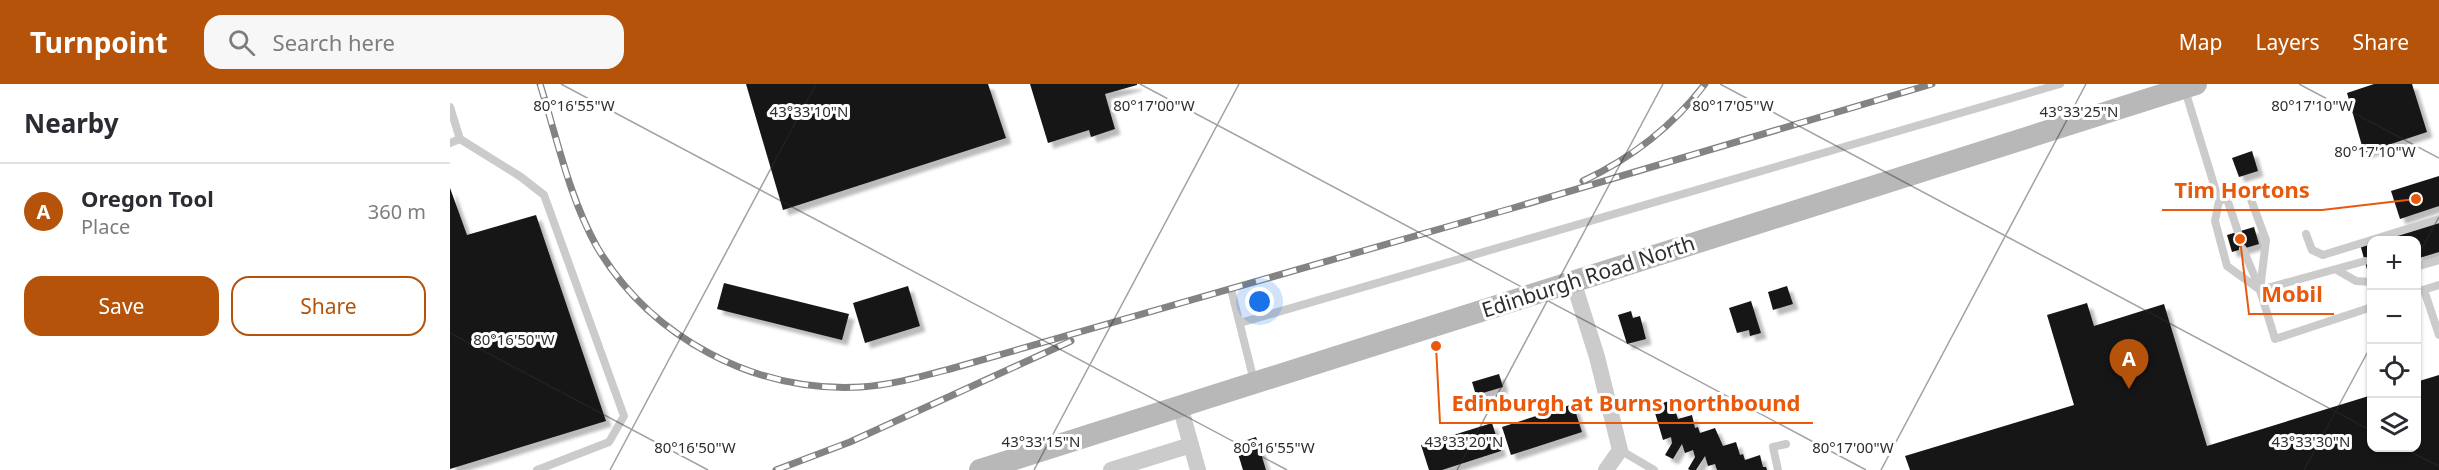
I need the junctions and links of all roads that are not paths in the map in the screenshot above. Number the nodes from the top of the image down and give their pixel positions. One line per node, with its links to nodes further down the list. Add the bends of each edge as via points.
1 (2060, 84): 23 (lane)
2 (2190, 86): 6 (lane); 15 (main road, Edinburgh Road North)
3 (450, 107): 4 (lane)
4 (460, 139): 5 (lane); 30 (lane, via 544,195 624,416 609,442)
5 (450, 143)
6 (2223, 200): 8 (lane); 19 (lane, via 2215,220 2227,266); 19 (lane, via 2240,195 2250,197 2265,240)
7 (2439, 219): 9 (lane, via 2323,255 2312,250)
8 (2238, 232)
9 (2306, 234)
10 (2243, 249): 19 (lane)
11 (2439, 260): 13 (lane)
12 (2365, 261): 14 (lane)
13 (2421, 265)
14 (2337, 270): 16 (lane, via 2355,281); 19 (lane)
15 (1573, 281): 25 (main road, Edinburgh Road North); 29 (street)
16 (2367, 282)
17 (2439, 285): 20 (lane)
18 (1231, 289): 23 (lane)
19 (2260, 290): 22 (lane, via 2275,339)
20 (2421, 291)
21 (2421, 293): 24 (lane)
22 (2367, 309)
23 (1240, 323): 25 (lane)
24 (2439, 335)
25 (1254, 382): 26 (main road, Edinburgh Road North)
26 (1180, 406): 28 (street); 31 (main road, Edinburgh Road North)
27 (1786, 444): 36 (lane, via 1773,447)
28 (1191, 445): 32 (street); 33 (street)
29 (1620, 450): 34 (street); 35 (lane)
30 (537, 470)
31 (980, 470)
32 (1111, 470)
33 (1198, 470)
34 (1606, 470)
35 (1654, 470)
36 (1778, 470)

